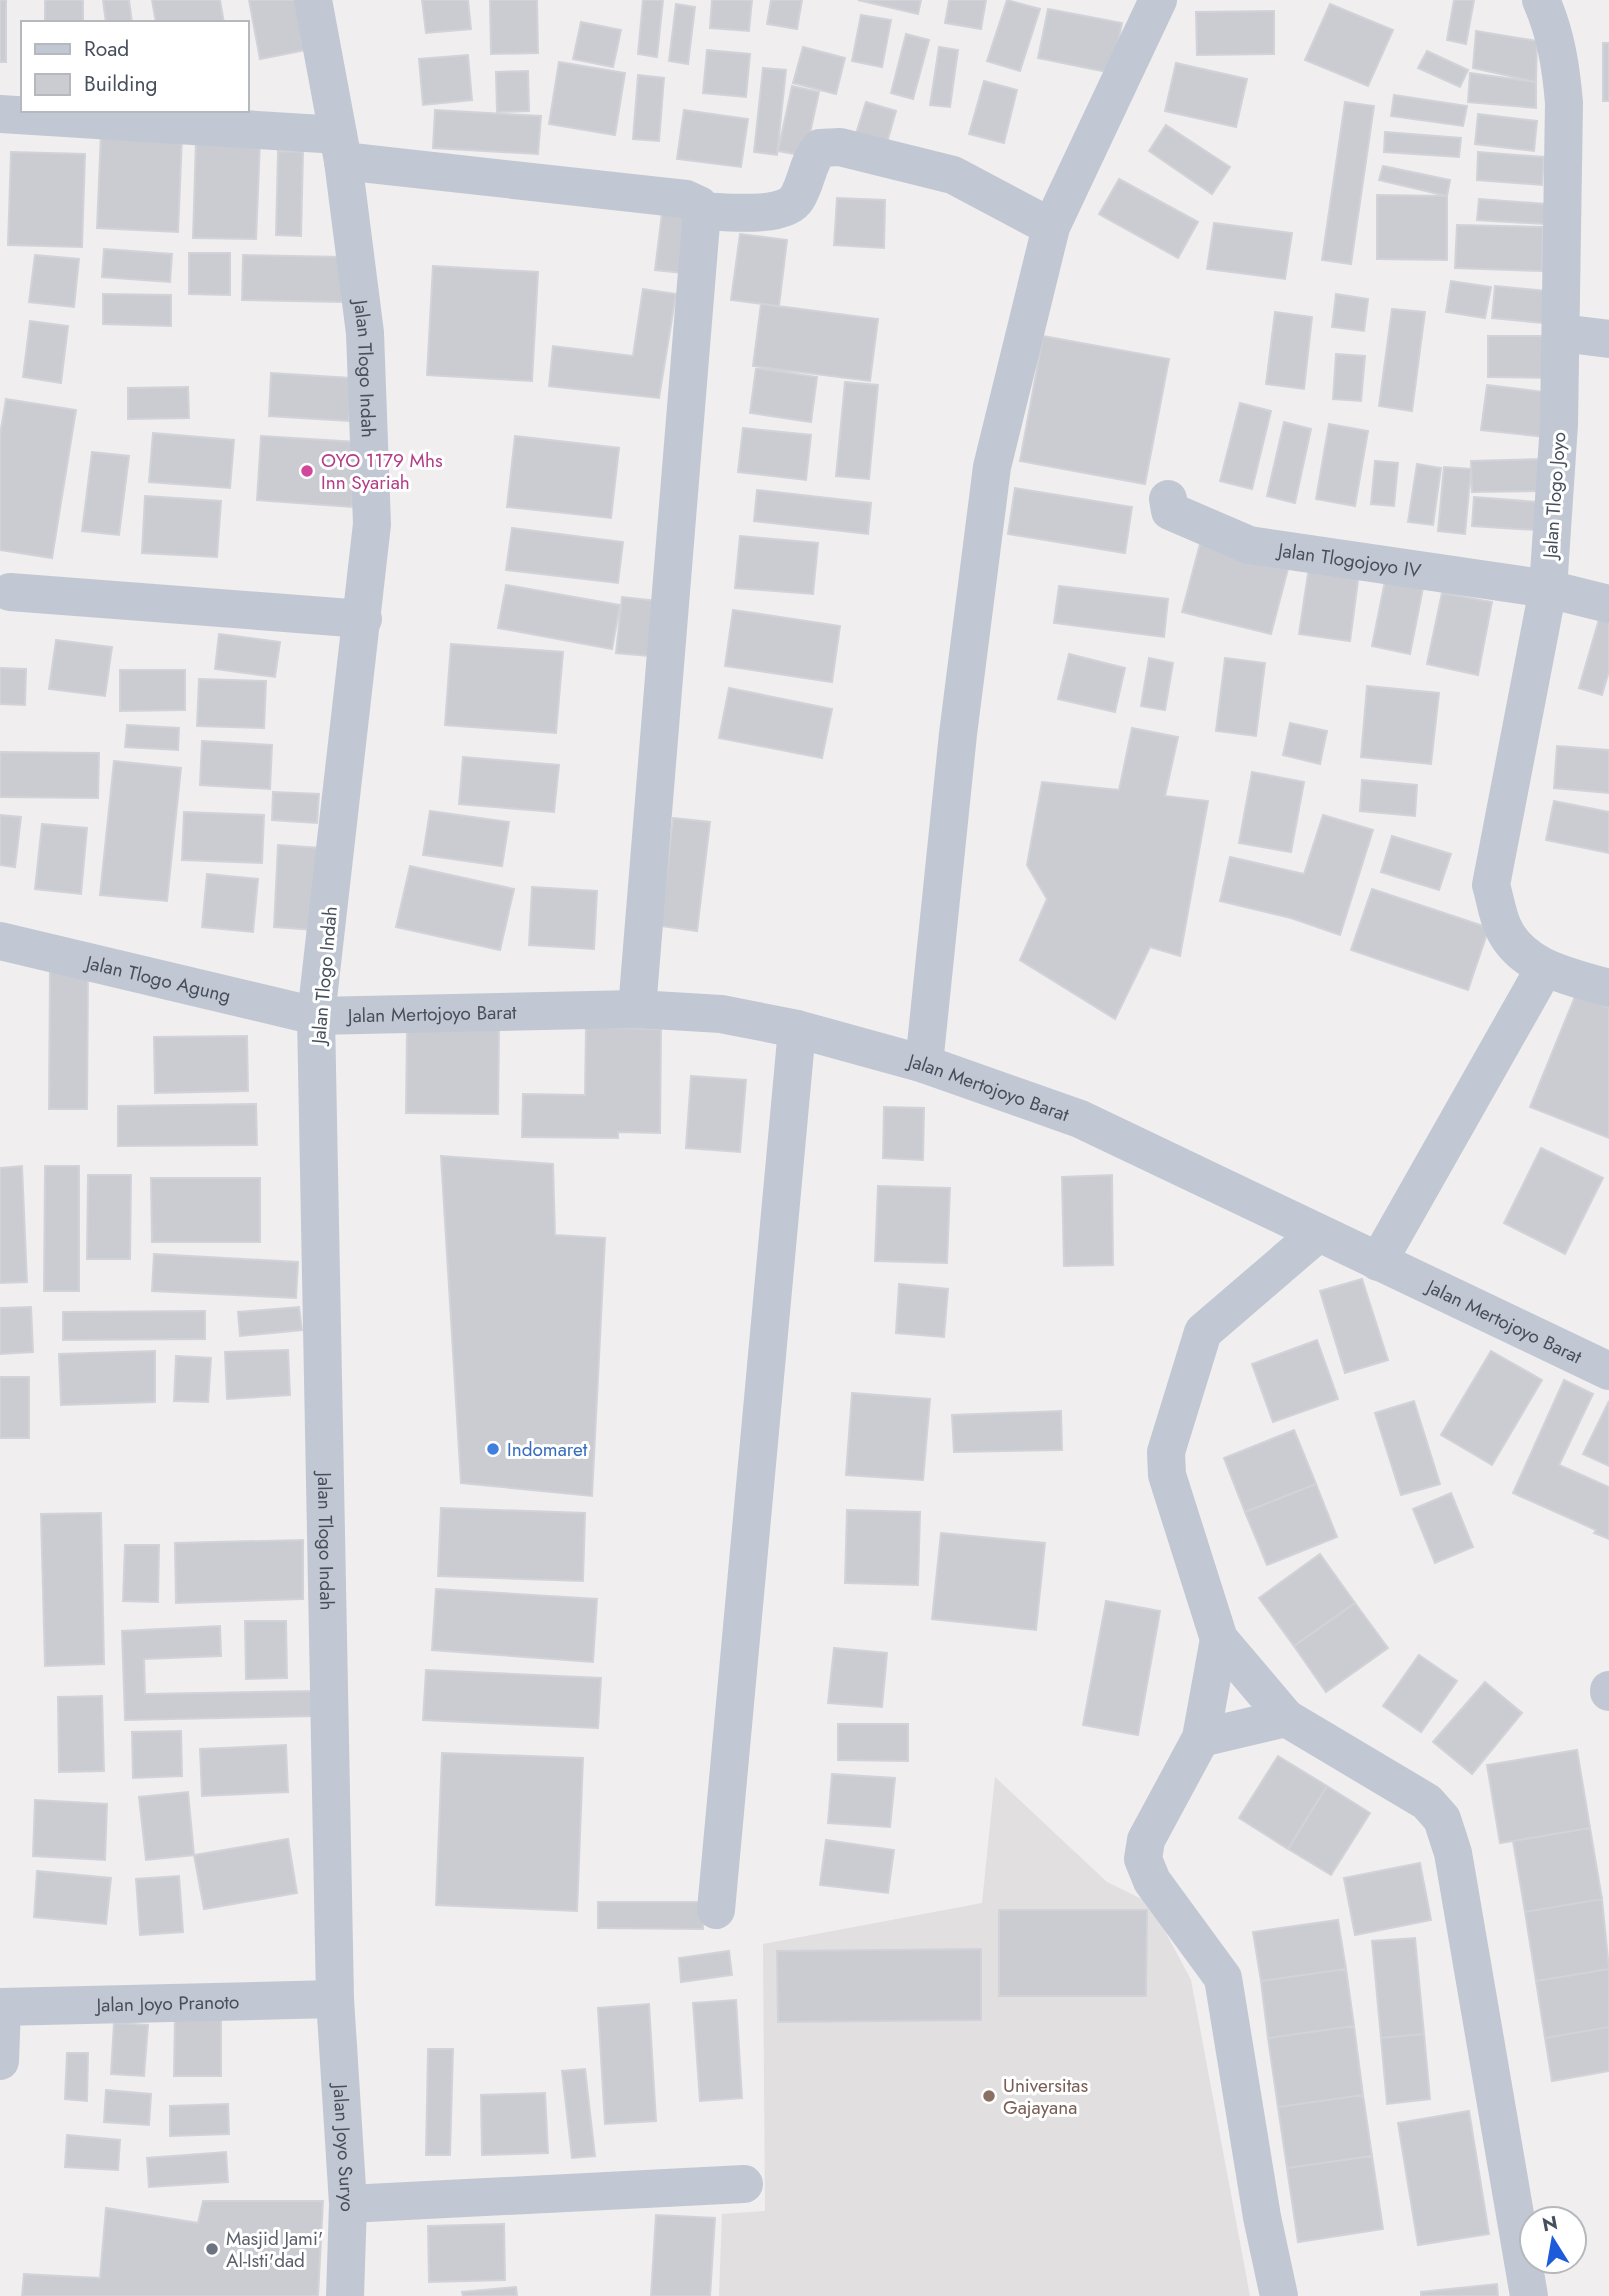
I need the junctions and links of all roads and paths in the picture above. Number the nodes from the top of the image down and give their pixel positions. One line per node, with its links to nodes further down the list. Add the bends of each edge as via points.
1 (313, 0): 5 (street, Jalan Tlogo Indah)
2 (1158, 0): 7 (street)
3 (1541, 0): 8 (street, Jalan Tlogo Joyo, via 1553,26 1564,103)
4 (0, 114): 5 (street)
5 (340, 148): 6 (street, via 686,199); 14 (street, Jalan Tlogo Indah, via 365,333 370,412 372,524)
6 (702, 211): 7 (street, via 779,211 789,207 797,198 812,157 820,148 839,147 953,175); 18 (street)
7 (1051, 227): 21 (street, via 992,467 958,734)
8 (1561, 333): 9 (street); 11 (street, Jalan Tlogo Joyo)
9 (1609, 340)
10 (1168, 499): 11 (street, Jalan Tlogojoyo IV, via 1170,511 1249,545)
11 (1548, 589): 13 (street); 16 (street, Jalan Tlogo Joyo, via 1491,884 1503,928)
12 (10, 592): 14 (street)
13 (1609, 604)
14 (363, 619): 19 (street, Jalan Tlogo Indah)
15 (0, 941): 19 (street, Jalan Tlogo Agung)
16 (1544, 969): 17 (street); 23 (street)
17 (1609, 988)
18 (638, 1009): 19 (street, Jalan Mertojoyo Barat); 20 (street, Jalan Mertojoyo Barat, via 722,1014)
19 (316, 1016): 29 (street, Jalan Tlogo Indah)
20 (797, 1030): 21 (street, Jalan Mertojoyo Barat); 28 (street)
21 (924, 1063): 22 (street, Jalan Mertojoyo Barat, via 1080,1119)
22 (1317, 1234): 23 (street, Jalan Mertojoyo Barat); 25 (street, via 1203,1332 1166,1452 1167,1475)
23 (1377, 1262): 24 (street, Jalan Mertojoyo Barat)
24 (1609, 1371)
25 (1219, 1639): 26 (street); 27 (street)
26 (1286, 1718): 27 (street); 36 (street, via 1427,1802 1442,1819 1453,1853)
27 (1201, 1738): 35 (street, via 1146,1840 1143,1858 1152,1881 1223,1978)
28 (716, 1910)
29 (335, 1999): 30 (street, Jalan Joyo Pranoto); 33 (street, Jalan Joyo Suryo)
30 (1, 2007): 31 (street)
31 (0, 2061)
32 (744, 2184): 33 (street)
33 (348, 2204): 34 (street, Jalan Joyo Suryo)
34 (345, 2296)
35 (1279, 2296)
36 (1529, 2296)

